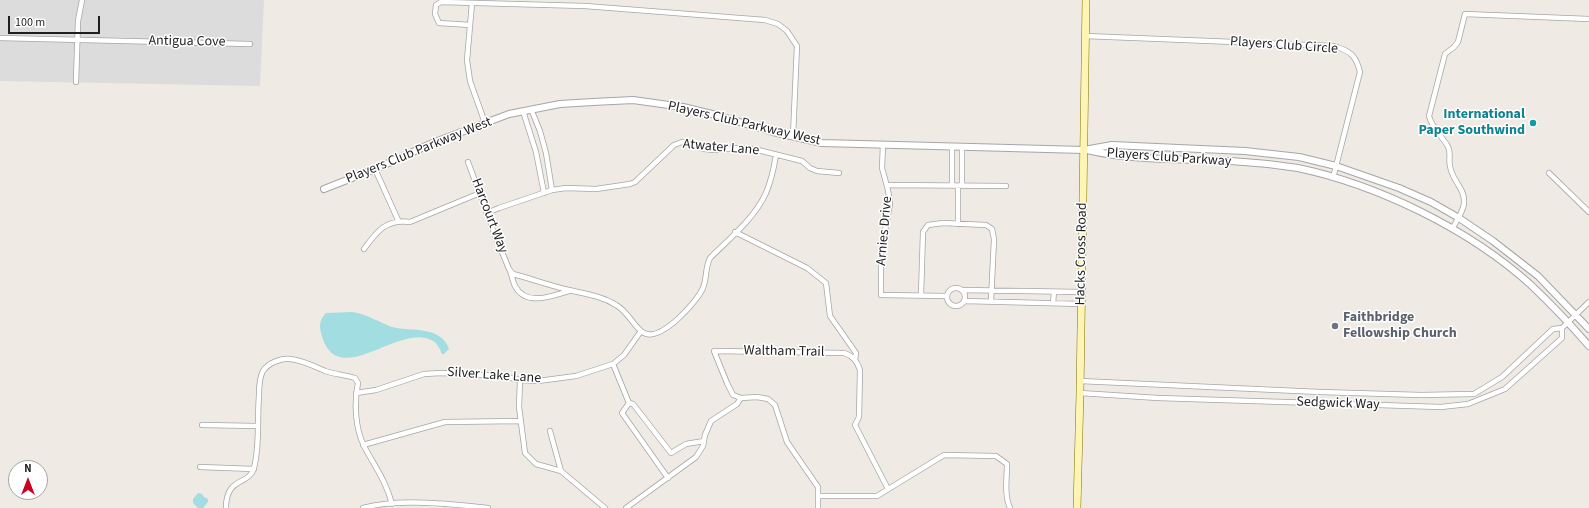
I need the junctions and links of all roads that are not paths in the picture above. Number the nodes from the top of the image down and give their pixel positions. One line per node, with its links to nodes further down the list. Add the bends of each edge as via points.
1 (82, 0): 8 (street, via 78,13)
2 (1086, 0): 6 (main road, Hacks Cross Road)
3 (472, 3): 5 (street); 5 (street, via 441,2 436,5 435,14 439,23); 14 (street, via 585,6 765,20 778,24 787,31 797,46)
4 (1589, 20): 41 (street, via 1465,14 1458,42 1445,54 1429,116 1430,123 1450,151 1449,165 1464,194 1464,205)
5 (470, 25): 13 (street, via 467,60 470,81)
6 (1085, 36): 20 (main road, Hacks Cross Road); 25 (street, Players Club Circle, via 1334,46 1348,50 1358,61 1360,72)
7 (0, 38): 8 (street, Antigua Cove)
8 (77, 40): 9 (street, Antigua Cove); 10 (street)
9 (250, 44)
10 (76, 82)
11 (531, 109): 12 (street, Players Club Parkway West); 14 (street, Players Club Parkway West, via 560,104 633,100 716,114); 15 (street)
12 (523, 111): 13 (street, Players Club Parkway West); 18 (street)
13 (485, 123): 26 (street, Players Club Parkway West)
14 (793, 136): 16 (street, Players Club Parkway West, via 822,143)
15 (544, 144): 18 (street); 23 (street)
16 (883, 145): 17 (street, Players Club Parkway West); 32 (street, Arnies Drive, via 881,162)
17 (952, 146): 19 (street, Players Club Parkway West); 27 (street)
18 (535, 147): 24 (street)
19 (962, 147): 20 (street, Players Club Parkway West); 28 (street)
20 (1084, 150): 25 (street, Players Club Parkway, via 1112,145 1245,151 1299,157); 31 (street, Players Club Parkway, via 1110,156 1244,162 1289,167); 53 (main road, Hacks Cross Road)
21 (776, 155): 29 (street, Atwater Lane, via 802,161 817,171); 36 (street, Atwater Lane, via 754,149 704,149 682,142 674,144 630,184 596,189); 45 (street, via 774,172 766,194)
22 (468, 162): 37 (street, Harcourt Way)
23 (548, 162): 24 (street); 36 (street)
24 (539, 164): 38 (street)
25 (1336, 166): 31 (street, Players Club Circle); 41 (street, Players Club Parkway, via 1399,188)
26 (375, 169): 35 (street, Players Club Parkway West); 42 (street)
27 (952, 172): 28 (street); 33 (street)
28 (961, 172): 33 (street)
29 (839, 173)
30 (1549, 173): 39 (street)
31 (1333, 178): 44 (street, Players Club Parkway, via 1396,200)
32 (887, 185): 33 (street); 54 (street, Arnies Drive, via 890,204 881,252 881,295)
33 (957, 186): 34 (street); 43 (street)
34 (1006, 186)
35 (324, 189)
36 (552, 190): 38 (street, Atwater Lane)
37 (480, 193): 40 (street, Harcourt Way); 42 (street, via 410,222)
38 (544, 193): 40 (street, Atwater Lane)
39 (1589, 212)
40 (487, 213): 47 (street, Harcourt Way)
41 (1459, 218): 44 (street); 62 (street, Players Club Parkway, via 1538,276)
42 (398, 220): 46 (street, via 385,226)
43 (958, 224): 49 (street, via 986,225 992,229 994,239); 54 (street, via 928,225 923,232)
44 (1452, 229): 63 (street, Players Club Parkway, via 1487,250 1530,284)
45 (736, 232): 66 (street, via 710,258 706,265 703,290 671,326 657,334); 68 (street, via 807,268 826,283 830,316 856,353)
46 (364, 249)
47 (509, 269): 50 (street, Harcourt Way, via 513,274); 50 (street, Harcourt Way, via 515,286 522,295 530,299)
48 (962, 290): 49 (street); 55 (street, via 953,288); 56 (street)
49 (991, 290): 51 (street); 57 (street)
50 (572, 291): 66 (street, Harcourt Way, via 616,304 627,312)
51 (1016, 291): 52 (street); 58 (street)
52 (1054, 292): 53 (street); 60 (street)
53 (1082, 292): 61 (main road, Hacks Cross Road)
54 (921, 295): 55 (street)
55 (947, 296): 56 (street, via 948,302 954,306)
56 (964, 301): 57 (street)
57 (990, 301): 58 (street)
58 (1016, 302): 60 (street)
59 (1589, 302): 62 (street, Sedgwick Way)
60 (1053, 303): 61 (street)
61 (1082, 304): 71 (main road, Hacks Cross Road)
62 (1576, 314): 63 (street, Sedgwick Way); 65 (street, Players Club Parkway)
63 (1568, 323): 64 (street, Sedgwick Way); 67 (street, Players Club Parkway)
64 (1562, 328): 71 (street, Sedgwick Way, via 1553,329 1502,377 1474,394 1336,393); 73 (street, Sedgwick Way, via 1562,338 1505,388 1468,404 1441,407)
65 (1589, 329)
66 (641, 331): 69 (street, Silver Lake Lane, via 624,355)
67 (1589, 346)
68 (854, 359): 74 (street, Waltham Trail, via 844,353 714,351 733,395); 86 (street, via 860,370 859,417 855,425)
69 (613, 364): 70 (street, Silver Lake Lane, via 576,376 538,381); 75 (street)
70 (520, 380): 72 (street, Silver Lake Lane, via 502,376 424,374 376,390); 76 (street)
71 (1080, 381): 73 (main road, Hacks Cross Road)
72 (356, 393): 78 (street, via 358,383 355,378 289,358 281,360 264,371 260,383); 81 (street, via 358,426)
73 (1080, 393): 97 (main road, Hacks Cross Road)
74 (741, 398): 80 (street, via 737,404 711,421); 87 (street, via 768,399 775,405 787,442 818,487)
75 (629, 403): 80 (street, via 633,404 671,453 686,444); 85 (street, via 622,413)
76 (521, 421): 81 (street, via 445,422); 84 (street, via 525,454 536,464)
77 (202, 425): 78 (street)
78 (257, 426): 83 (street)
79 (550, 431): 84 (street)
80 (704, 441): 85 (street, via 696,457)
81 (363, 445): 88 (street, via 388,489)
82 (200, 467): 83 (street)
83 (254, 470): 90 (street, via 233,486 227,497)
84 (561, 471): 93 (street)
85 (668, 478): 94 (street)
86 (888, 489): 87 (street, via 878,496); 96 (street, via 944,455 996,456 1007,464)
87 (818, 496): 95 (street)
88 (392, 504): 89 (street); 91 (street)
89 (459, 506): 92 (street)
90 (226, 508)
91 (363, 508)
92 (488, 508)
93 (605, 508)
94 (626, 508)
95 (818, 508)
96 (1010, 508)
97 (1077, 508)

